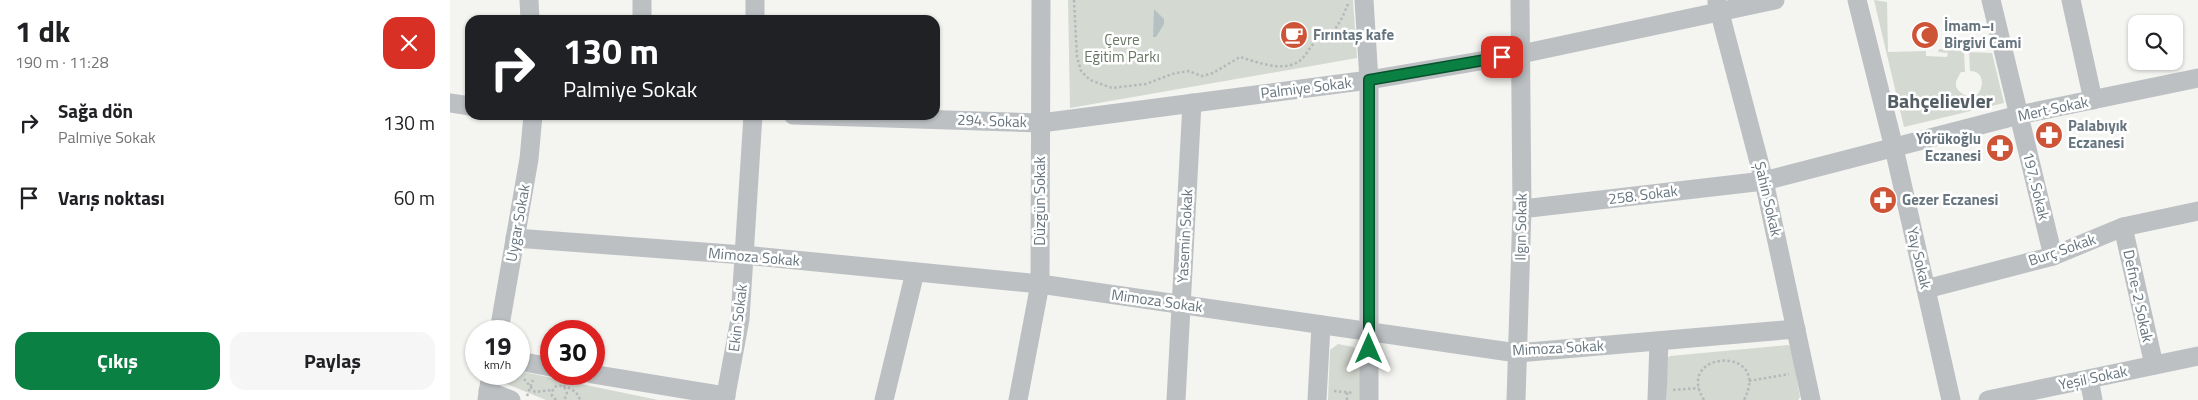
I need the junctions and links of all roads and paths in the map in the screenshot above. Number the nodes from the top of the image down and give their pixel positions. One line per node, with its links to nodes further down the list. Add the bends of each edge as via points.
1 (529, 0): 14 (street)
2 (642, 0): 15 (street)
3 (755, 0): 16 (street)
4 (1041, 0): 28 (street, Düzgün Sokak)
5 (1074, 0): 6 (path, via 1075,41 1081,71 1090,80 1112,88 1146,84 1188,71 1202,76 1240,57 1267,65 1297,62 1316,41 1328,36 1340,24)
6 (1347, 0)
7 (1364, 0): 19 (street)
8 (1520, 0): 17 (street, Ilgın Sokak)
9 (1775, 0): 13 (street, Palmiye Sokak)
10 (1857, 0): 29 (street, Yay Sokak)
11 (1991, 0): 24 (street, 197. Sokak)
12 (2071, 0): 20 (street)
13 (1718, 6): 17 (street, Palmiye Sokak); 30 (street, Şahin Sokak)
14 (530, 15)
15 (642, 15)
16 (755, 15)
17 (1521, 54): 19 (street, Palmiye Sokak); 31 (street, Ilgın Sokak)
18 (2198, 78): 20 (street, Mert Sokak)
19 (1369, 80): 22 (street, Palmiye Sokak); 44 (street)
20 (2093, 100): 24 (street, Mert Sokak)
21 (450, 103): 23 (street)
22 (1192, 103): 28 (street, Palmiye Sokak); 40 (street, Yasemin Sokak)
23 (465, 105)
24 (2019, 115): 29 (street, Mert Sokak); 36 (street, 197. Sokak)
25 (533, 120): 34 (street, Uygar Sokak)
26 (753, 120): 35 (street, Ekin Sokak)
27 (940, 120): 28 (street, 294. Sokak)
28 (1041, 123): 38 (street, Düzgün Sokak)
29 (1894, 148): 30 (street, Mert Sokak); 39 (street, Yay Sokak)
30 (1764, 180): 31 (street, 258. Sokak); 43 (street, Şahin Sokak)
31 (1522, 209): 46 (street, Ilgın Sokak)
32 (2198, 212): 33 (street, Burç Sokak)
33 (2124, 227): 36 (street, Burç Sokak); 48 (street, Defne-2 Sokak)
34 (515, 238): 35 (street, Mimoza Sokak); 41 (street, Uygar Sokak)
35 (744, 255): 37 (street, Mimoza Sokak); 63 (street, Ekin Sokak, via 740,319)
36 (2053, 256): 39 (street, Burç Sokak)
37 (915, 272): 38 (street, Mimoza Sokak); 69 (street)
38 (1040, 284): 40 (street, Mimoza Sokak); 70 (street, Düzgün Sokak)
39 (1926, 289): 77 (street, Yay Sokak)
40 (1181, 305): 42 (street, Mimoza Sokak); 71 (street, Yasemin Sokak)
41 (501, 320)
42 (1321, 325): 44 (street, Mimoza Sokak); 60 (street)
43 (1796, 329): 45 (street, Mimoza Sokak); 49 (street, Şahin Sokak)
44 (1369, 332): 46 (street, Mimoza Sokak); 61 (street)
45 (1659, 341): 46 (street, Mimoza Sokak); 62 (street)
46 (1517, 353): 73 (street, Ilgın Sokak)
47 (2198, 356): 48 (street, Yeşil Sokak)
48 (2154, 365): 52 (street, Yeşil Sokak)
49 (1804, 368): 53 (path, via 1795,373); 76 (street, Şahin Sokak)
50 (540, 373): 54 (path)
51 (605, 376): 63 (street)
52 (2089, 379): 78 (street, Yeşil Sokak); 79 (street)
53 (1749, 381): 57 (path, via 1736,362 1719,360 1704,368); 75 (path)
54 (530, 386): 58 (path, via 535,392); 65 (path)
55 (562, 386): 58 (path, via 555,386); 67 (path, via 567,392); 68 (path, via 571,388)
56 (489, 388): 64 (street)
57 (1699, 388): 62 (path); 74 (path)
58 (552, 390): 66 (path)
59 (1348, 392): 60 (path); 61 (path); 72 (path)
60 (1322, 396)
61 (1364, 396)
62 (1657, 396)
63 (726, 398)
64 (511, 400)
65 (526, 400)
66 (556, 400)
67 (563, 400)
68 (580, 400)
69 (884, 400)
70 (1018, 400)
71 (1176, 400)
72 (1347, 400)
73 (1516, 400)
74 (1704, 400)
75 (1744, 400)
76 (1811, 400)
77 (1951, 400)
78 (1988, 400)
79 (2093, 400)

